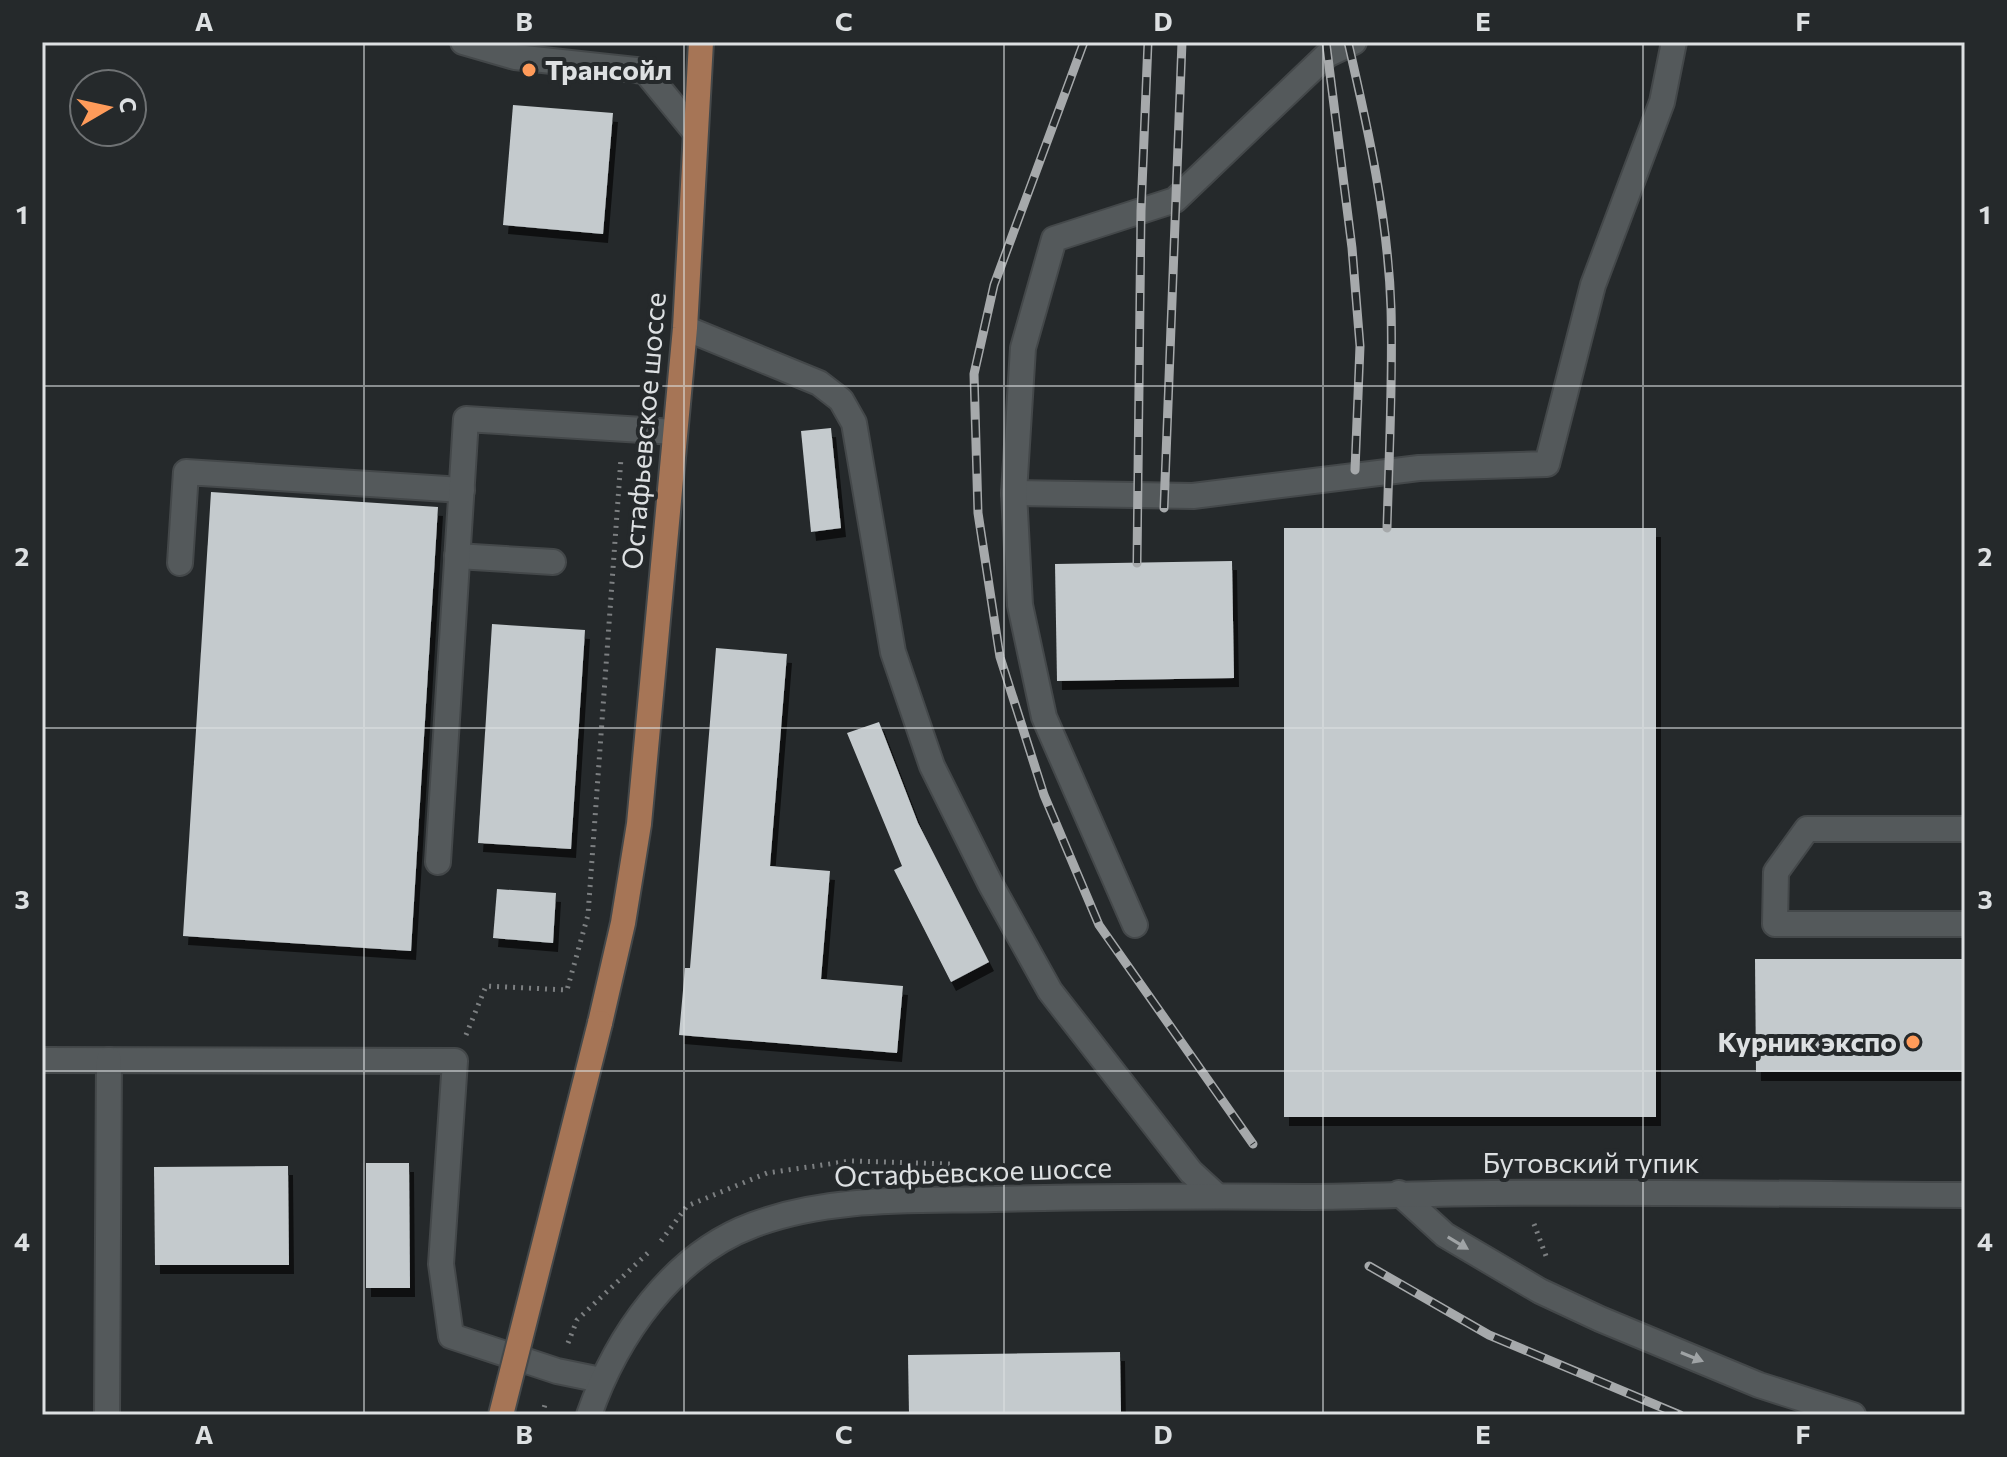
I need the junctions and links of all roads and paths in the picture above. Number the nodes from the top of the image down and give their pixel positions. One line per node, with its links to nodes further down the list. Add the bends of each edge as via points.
1 (463, 42): 5 (street, via 515,57 645,71)
2 (701, 42): 5 (main road, Остафьевское шоссе)
3 (1354, 42): 10 (street, via 1327,55 1175,200 1054,239 1023,348)
4 (1674, 42): 10 (street, via 1662,102 1593,285 1547,464 1419,468 1193,496)
5 (695, 132): 6 (main road, Остафьевское шоссе)
6 (685, 328): 8 (main road, Остафьевское шоссе); 22 (street, via 819,383 841,400 854,423 893,652 932,766 1050,991 1191,1172)
7 (623, 429): 8 (street); 9 (street, via 466,419); 20 (path, via 588,915 567,990 486,986)
8 (675, 432): 28 (main road, Остафьевское шоссе, bridge, via 639,824 623,923)
9 (462, 490): 11 (street); 13 (street, via 186,472)
10 (1014, 493): 17 (street, via 1020,605 1044,717)
11 (457, 556): 12 (street); 15 (street)
12 (553, 562)
13 (180, 563)
14 (1965, 829): 16 (street, via 1807,829 1776,872 1775,924)
15 (438, 862)
16 (1965, 924)
17 (1135, 925)
18 (42, 1060): 19 (street)
19 (109, 1060): 20 (street); 27 (street)
20 (455, 1061): 26 (street, via 441,1264 451,1336)
21 (1399, 1193): 22 (street, Бутовский тупик); 23 (street, Бутовский тупик); 30 (street, one-way to 30, via 1445,1235 1540,1291 1759,1385)
22 (1216, 1195): 26 (street, Остафьевское шоссе, via 863,1202 794,1212 738,1232 690,1263 643,1309)
23 (1965, 1195)
24 (1532, 1219): 25 (path)
25 (1550, 1268)
26 (601, 1380): 29 (street, Остафьевское шоссе)
27 (107, 1415)
28 (501, 1415)
29 (589, 1415)
30 (1853, 1415)

